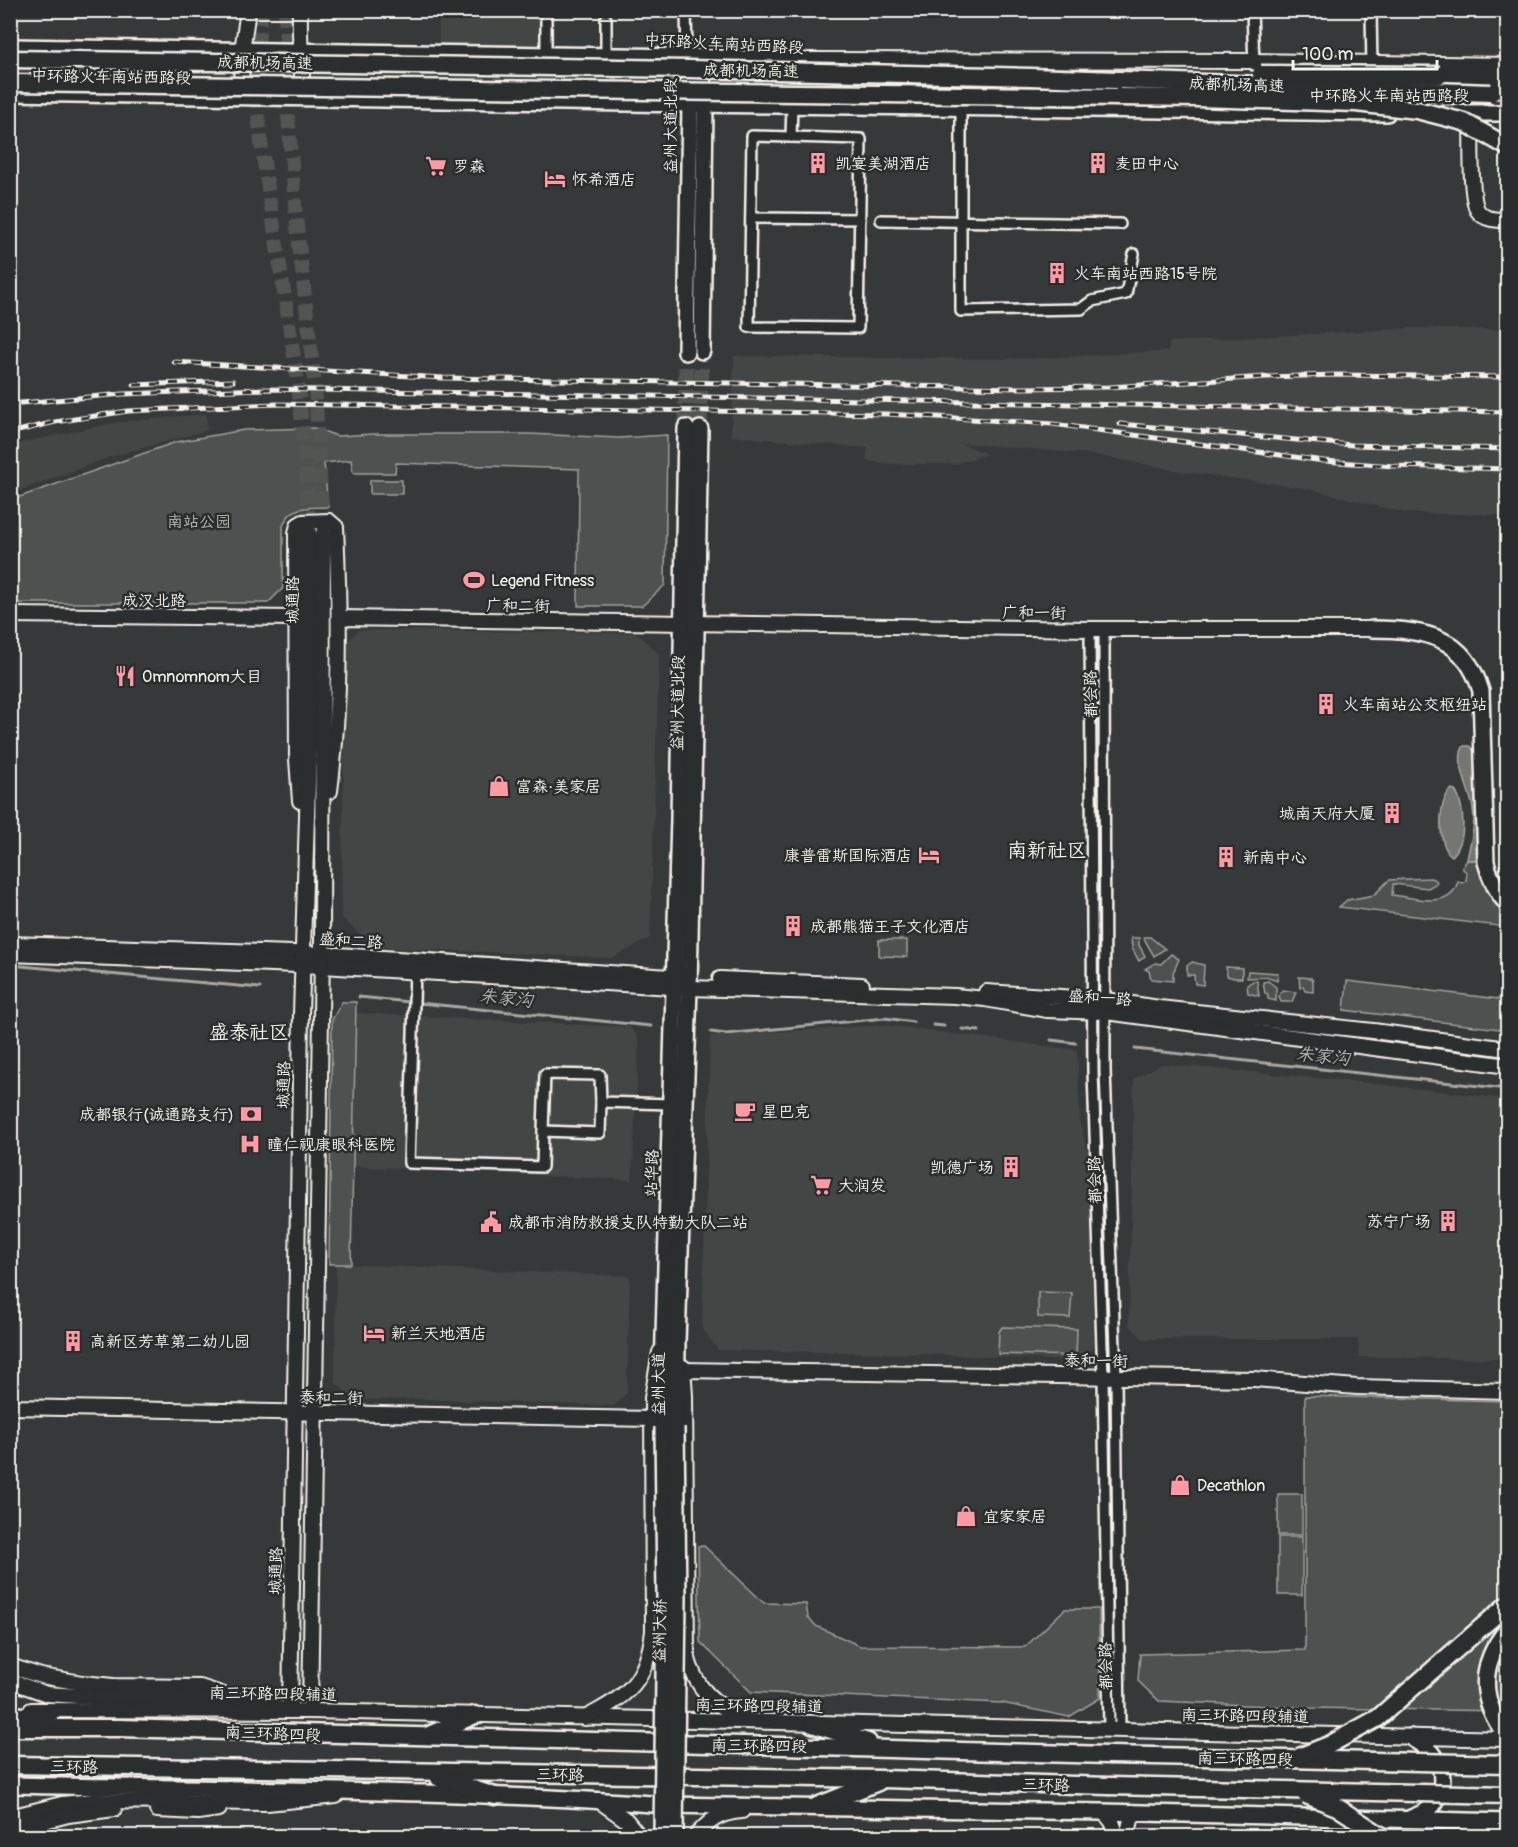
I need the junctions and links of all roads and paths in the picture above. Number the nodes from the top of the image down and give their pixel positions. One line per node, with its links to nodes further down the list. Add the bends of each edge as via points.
1 (248, 10): 9 (street)
2 (300, 10): 10 (street)
3 (546, 10): 11 (street)
4 (686, 10): 13 (street)
5 (1252, 10): 16 (street)
6 (1371, 10): 17 (street)
7 (606, 19): 12 (street)
8 (10, 47): 9 (main road, 中环路火车南站西路段)
9 (242, 51): 10 (main road, 中环路火车南站西路段); 26 (street)
10 (302, 52): 11 (main road, 中环路火车南站西路段); 27 (street)
11 (546, 56): 12 (main road, 中环路火车南站西路段)
12 (606, 56): 13 (main road, 中环路火车南站西路段)
13 (687, 57): 15 (main road, 中环路火车南站西路段); 28 (main road, 益州大道北段)
14 (10, 60): 19 (highway, 成都机场高速, bridge)
15 (782, 60): 16 (street); 22 (main road, 中环路火车南站西路段, via 905,80)
16 (1254, 62): 17 (street); 22 (street)
17 (1372, 63): 18 (street); 23 (street)
18 (1508, 65)
19 (1031, 77): 20 (highway, bridge, via 1196,73); 24 (highway, 成都机场高速, bridge)
20 (1508, 79)
21 (10, 83): 34 (highway, 成都机场高速, bridge, via 1356,103 1417,110 1464,122)
22 (1255, 86): 23 (main road, 中环路火车南站西路段)
23 (1371, 89): 24 (main road, 中环路火车南站西路段)
24 (1502, 91)
25 (10, 93): 26 (main road, 中环路火车南站西路段)
26 (241, 97): 27 (main road, 中环路火车南站西路段)
27 (303, 98): 28 (main road, 中环路火车南站西路段)
28 (697, 104): 29 (main road, 中环路火车南站西路段); 42 (main road, 益州大道北段); 43 (main road, 益州大道北段)
29 (792, 105): 30 (main road, 中环路火车南站西路段); 33 (street)
30 (961, 107): 31 (main road, 中环路火车南站西路段); 38 (street)
31 (1471, 113): 32 (main road, 中环路火车南站西路段); 39 (street, via 1473,198 1478,212 1491,220)
32 (1508, 113)
33 (791, 137): 35 (street, via 752,136); 36 (street, via 861,139)
34 (1508, 147)
35 (751, 218): 36 (street); 36 (street, via 749,327 858,327)
36 (860, 219)
37 (881, 220): 38 (street)
38 (961, 220): 40 (street); 41 (street, via 961,311 1081,309 1092,301 1126,294)
39 (1508, 220)
40 (1120, 224)
41 (1134, 254)
42 (702, 351)
43 (686, 352)
44 (693, 429): 50 (main road, 益州大道北段)
45 (309, 532): 53 (street, 城通路)
46 (323, 532): 54 (street, 城通路)
47 (10, 615): 48 (street, 成汉北路)
48 (297, 618): 49 (street, via 298,525 329,521 336,527); 53 (street, via 297,759)
49 (339, 618): 50 (street, 广和二街); 54 (street, via 335,755)
50 (690, 624): 51 (street, 广和一街); 61 (main road, 益州大道北段)
51 (1097, 629): 52 (street, 广和一街); 62 (street, 都会路); 62 (street, 都会路)
52 (1372, 629): 55 (main road, via 1432,635 1458,650 1476,674 1481,691 1486,861 1495,886)
53 (307, 852): 58 (street, 城通路)
54 (322, 852): 59 (street, 城通路)
55 (1508, 905)
56 (10, 944): 58 (street, 盛和二路)
57 (10, 954): 58 (street)
58 (303, 959): 59 (street); 74 (street, 城通路)
59 (322, 960): 60 (street); 61 (street, 盛和二路); 75 (street, 城通路)
60 (414, 971): 61 (street); 67 (street, via 409,1162 542,1167)
61 (682, 983): 62 (street, 盛和一路, via 954,996 1047,1010); 66 (main road, 站华路); 68 (main road, 站华路)
62 (1099, 1005): 63 (street, 盛和一路, via 1373,1030); 64 (street, 盛和一路); 71 (street, 都会路, via 1106,1070)
63 (1508, 1049)
64 (1508, 1066)
65 (601, 1101): 66 (street); 67 (street, via 600,1132); 67 (street, via 600,1075 545,1074)
66 (671, 1104): 68 (main road, 站华路)
67 (543, 1131)
68 (670, 1341): 69 (main road, 站华路); 70 (street); 76 (main road, 益州大道); 76 (street, via 654,1380)
69 (663, 1370): 76 (main road, 益州大道)
70 (683, 1370): 71 (street, 泰和一街); 80 (street)
71 (1109, 1377): 72 (street, 泰和一街, via 1254,1379 1357,1387); 93 (street, 都会路)
72 (1508, 1391)
73 (10, 1407): 74 (street, 泰和二街)
74 (294, 1412): 75 (street, 泰和二街); 85 (street, 城通路)
75 (314, 1413): 76 (street, 泰和二街); 86 (street, 城通路)
76 (664, 1424): 79 (street); 120 (main road, 益州大桥, bridge); 121 (main road, 益州大桥, bridge, via 678,1598)
77 (1508, 1604): 99 (highway, bridge, via 1378,1718 1329,1745)
78 (1508, 1629): 97 (highway, via 1488,1660 1484,1682 1487,1701)
79 (651, 1648): 80 (street, via 660,1666 669,1669 683,1664); 89 (street, via 644,1670 632,1688)
80 (687, 1654): 90 (street, via 694,1676 715,1702)
81 (10, 1666): 83 (street, via 82,1683 200,1688)
82 (10, 1681): 83 (street, via 47,1694)
83 (244, 1700): 85 (street)
84 (10, 1709): 85 (street, 南三环路四段辅道)
85 (290, 1711): 86 (street, 南三环路四段辅道)
86 (310, 1711): 88 (street, 南三环路四段辅道)
87 (10, 1715): 94 (highway)
88 (475, 1715): 89 (street, 南三环路四段辅道); 95 (highway)
89 (583, 1719): 90 (street, 南三环路四段辅道)
90 (754, 1722): 91 (street, 南三环路四段辅道)
91 (812, 1724): 93 (street, 南三环路四段辅道); 98 (highway)
92 (10, 1728): 94 (highway, 南三环路四段)
93 (1115, 1730): 96 (street, 南三环路四段辅道)
94 (227, 1731): 95 (highway, 南三环路四段)
95 (423, 1737): 98 (highway, 南三环路四段)
96 (1410, 1737): 97 (street, 南三环路四段辅道); 116 (main road, via 1436,1758 1442,1786 1428,1810)
97 (1508, 1738)
98 (886, 1748): 99 (highway, 南三环路四段, bridge)
99 (1292, 1759): 100 (highway, 南三环路四段, bridge)
100 (1508, 1764)
101 (10, 1765): 102 (highway, 三环路)
102 (424, 1772): 103 (highway, 三环路); 109 (highway)
103 (884, 1779): 105 (highway, 三环路); 112 (highway)
104 (10, 1785): 107 (main road)
105 (1109, 1786): 106 (highway, 南三环路四段, bridge)
106 (1294, 1790): 108 (highway, 南三环路四段, bridge); 125 (highway, bridge, via 1337,1807)
107 (372, 1792): 109 (main road); 111 (street)
108 (1508, 1795)
109 (495, 1796): 110 (main road)
110 (598, 1800): 112 (main road, via 666,1805); 119 (street, via 626,1820)
111 (267, 1803): 115 (street, via 93,1801); 118 (street, via 198,1812 106,1809)
112 (817, 1806): 113 (main road); 122 (street, via 727,1813 710,1821)
113 (1102, 1812): 114 (main road); 123 (street, via 1110,1817)
114 (1133, 1812): 116 (main road); 124 (street)
115 (10, 1817)
116 (1408, 1820): 117 (main road)
117 (1508, 1822)
118 (10, 1830)
119 (639, 1836)
120 (662, 1836)
121 (675, 1836)
122 (696, 1836)
123 (1116, 1836)
124 (1127, 1836)
125 (1382, 1836)

